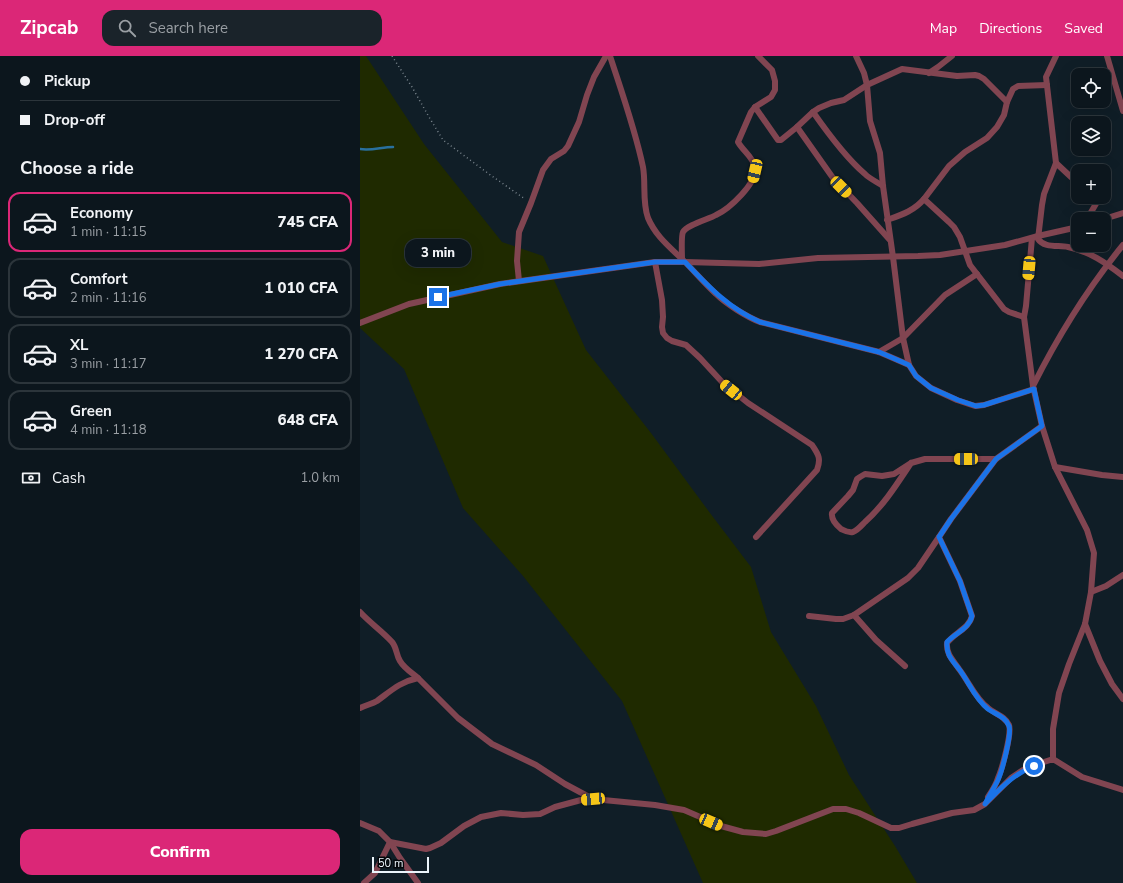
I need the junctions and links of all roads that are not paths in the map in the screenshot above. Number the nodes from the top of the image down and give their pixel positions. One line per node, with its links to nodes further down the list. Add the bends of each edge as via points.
1 (606, 56): 34 (street, via 594,77 568,146 543,170 520,232 517,261)
2 (610, 56): 29 (street, via 643,169 648,217 659,237)
3 (758, 56): 12 (street, via 772,70 776,82 772,97)
4 (856, 56): 9 (street)
5 (952, 56): 8 (street)
6 (1056, 56): 10 (street, via 1046,77)
7 (1107, 56): 13 (street)
8 (929, 73): 9 (street, via 902,69); 11 (street, via 979,76)
9 (867, 85): 14 (street, via 844,100 830,103); 18 (street, via 870,121 880,153)
10 (1046, 85): 11 (street, via 1018,86); 16 (street)
11 (1007, 102): 19 (street, via 1004,115 997,127 987,138 949,166)
12 (755, 107): 15 (street, via 778,140 782,140); 29 (street, via 738,142 755,165 754,179 733,204 683,232)
13 (1123, 111)
14 (813, 112): 15 (street); 18 (street, via 856,167)
15 (797, 127): 25 (street, via 833,178)
16 (1056, 163): 17 (street); 24 (street, via 1044,194)
17 (1071, 177)
18 (883, 186): 22 (street)
19 (924, 199): 22 (street, via 910,211); 27 (street, via 954,228)
20 (1123, 213): 21 (street)
21 (1111, 217)
22 (887, 220): 25 (street)
23 (1071, 229): 24 (street)
24 (1035, 237): 27 (street); 31 (street, via 1043,244 1085,251); 35 (street)
25 (890, 240): 28 (street)
26 (1123, 245): 31 (street)
27 (965, 251): 28 (street); 32 (street)
28 (893, 257): 29 (street, via 818,258 759,264); 37 (street)
29 (683, 260): 30 (street); 38 (street, via 718,296 750,318)
30 (655, 262): 34 (street); 46 (street, via 662,300 663,333 667,338 686,345 723,383 748,403 812,445 818,453 820,462 817,470)
31 (1108, 264): 33 (street); 40 (street, via 1055,344)
32 (977, 274): 35 (street, via 1004,309); 37 (street, via 945,295)
33 (1123, 276)
34 (519, 281): 36 (street, via 409,304)
35 (1024, 317): 40 (street)
36 (360, 323)
37 (903, 338): 38 (street); 39 (street)
38 (879, 352): 39 (street)
39 (909, 365): 40 (street, via 916,376 931,388 976,406)
40 (1034, 388): 41 (street)
41 (1042, 426): 42 (street); 44 (street)
42 (996, 459): 43 (street, via 925,459); 47 (street)
43 (911, 463): 43 (street, via 894,474 860,476 853,490 832,513 833,520 846,532 857,530 887,499)
44 (1055, 467): 45 (street); 49 (street, via 1086,530 1094,553)
45 (1123, 476)
46 (756, 537)
47 (939, 537): 51 (street, via 908,578); 61 (street, via 960,581 972,616 971,622 947,642 947,653 978,698 1010,727 998,779)
48 (1123, 575): 49 (street)
49 (1091, 592): 53 (street)
50 (360, 612): 55 (street, via 393,642 403,666)
51 (854, 615): 52 (street, via 843,619); 54 (street, via 876,640)
52 (809, 616)
53 (1085, 624): 56 (street, via 1100,661); 58 (street, via 1059,693 1053,729)
54 (905, 666)
55 (418, 678): 57 (street, via 399,684 377,701); 60 (street, via 458,718 492,744 536,765)
56 (1123, 699)
57 (360, 708)
58 (1053, 759): 59 (street, via 1082,776); 61 (street, via 1023,770 1011,778)
59 (1123, 790)
60 (593, 799): 61 (street, via 684,810 721,826 743,832 766,834 833,809 846,809 891,828 899,828 952,813 974,810); 63 (street, via 555,807 540,814 522,816 501,813 481,817 441,843 426,849)
61 (985, 804)
62 (360, 823): 63 (street, via 379,832)
63 (390, 842): 64 (street, via 375,873); 65 (street)
64 (364, 883)
65 (418, 883)

